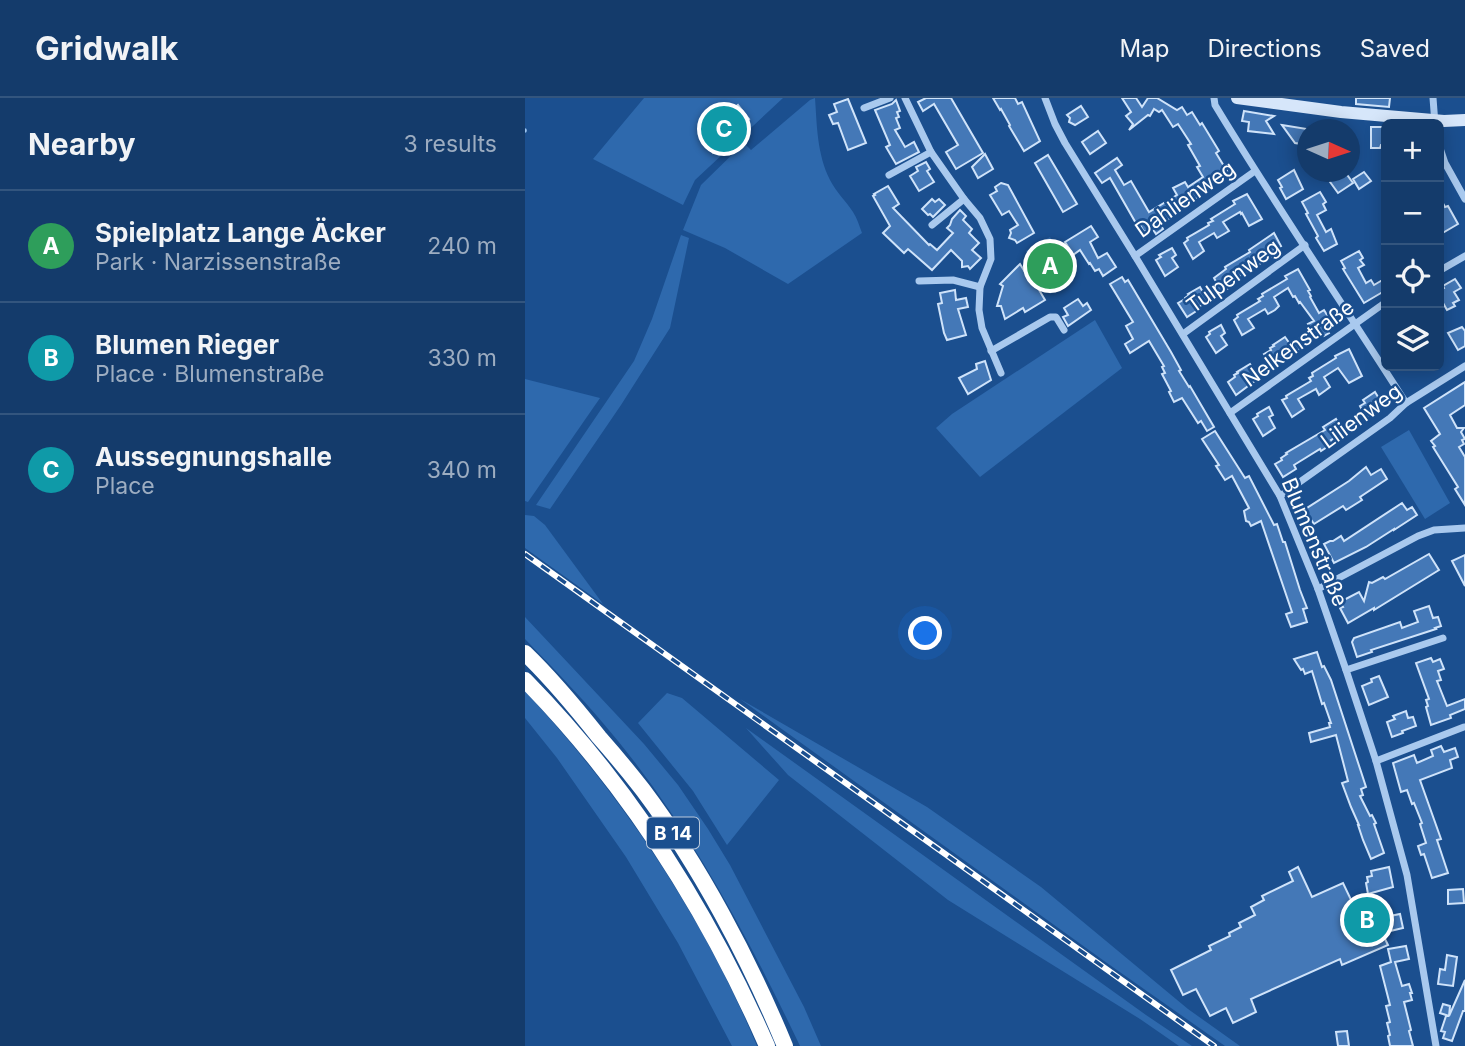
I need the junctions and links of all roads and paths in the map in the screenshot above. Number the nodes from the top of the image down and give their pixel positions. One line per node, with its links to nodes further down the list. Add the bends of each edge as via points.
1 (890, 98): 7 (street)
2 (905, 98): 12 (street)
3 (1045, 98): 20 (street, Blumenstraße, via 1065,143)
4 (1214, 98): 14 (street)
5 (1237, 98): 8 (street)
6 (1433, 98): 9 (street)
7 (864, 108)
8 (1407, 119)
9 (1435, 119)
10 (1465, 120): 11 (street)
11 (1444, 121)
12 (931, 152): 15 (street); 16 (street)
13 (1444, 160): 17 (street)
14 (1255, 171): 19 (street); 20 (street, Dahlienweg)
15 (889, 175)
16 (964, 199): 18 (street); 24 (street, via 980,218 992,249)
17 (1465, 199)
18 (932, 225)
19 (1305, 246): 26 (street); 28 (street, Tulpenweg)
20 (1135, 256): 28 (street, Blumenstraße)
21 (1465, 256): 22 (street)
22 (1444, 268)
23 (919, 281): 24 (street, via 953,280)
24 (979, 286): 29 (street, via 982,328)
25 (1381, 306): 26 (street, Nelkenstraße)
26 (1356, 323): 32 (street); 33 (street, Nelkenstraße)
27 (1064, 330): 29 (street, via 1056,317 1049,317)
28 (1183, 334): 33 (street, Blumenstraße)
29 (991, 351): 31 (street)
30 (1465, 366): 32 (street, Lilienweg)
31 (1001, 373)
32 (1406, 403): 34 (street, Lilienweg)
33 (1230, 413): 34 (street, Blumenstraße)
34 (1280, 496): 36 (street, Blumenstraße)
35 (1465, 527): 36 (street, via 1418,536)
36 (1318, 589): 39 (street, Blumenstraße)
37 (1443, 638): 39 (street)
38 (525, 653): 44 (highway, B 14, via 620,762 670,828 719,909)
39 (1346, 670): 42 (street, Blumenstraße)
40 (525, 680): 43 (highway, B 14, via 600,764 667,857 725,957)
41 (1464, 727): 42 (street)
42 (1376, 761): 45 (street, Blumenstraße, via 1408,875)
43 (767, 1046)
44 (786, 1046)
45 (1436, 1046)

